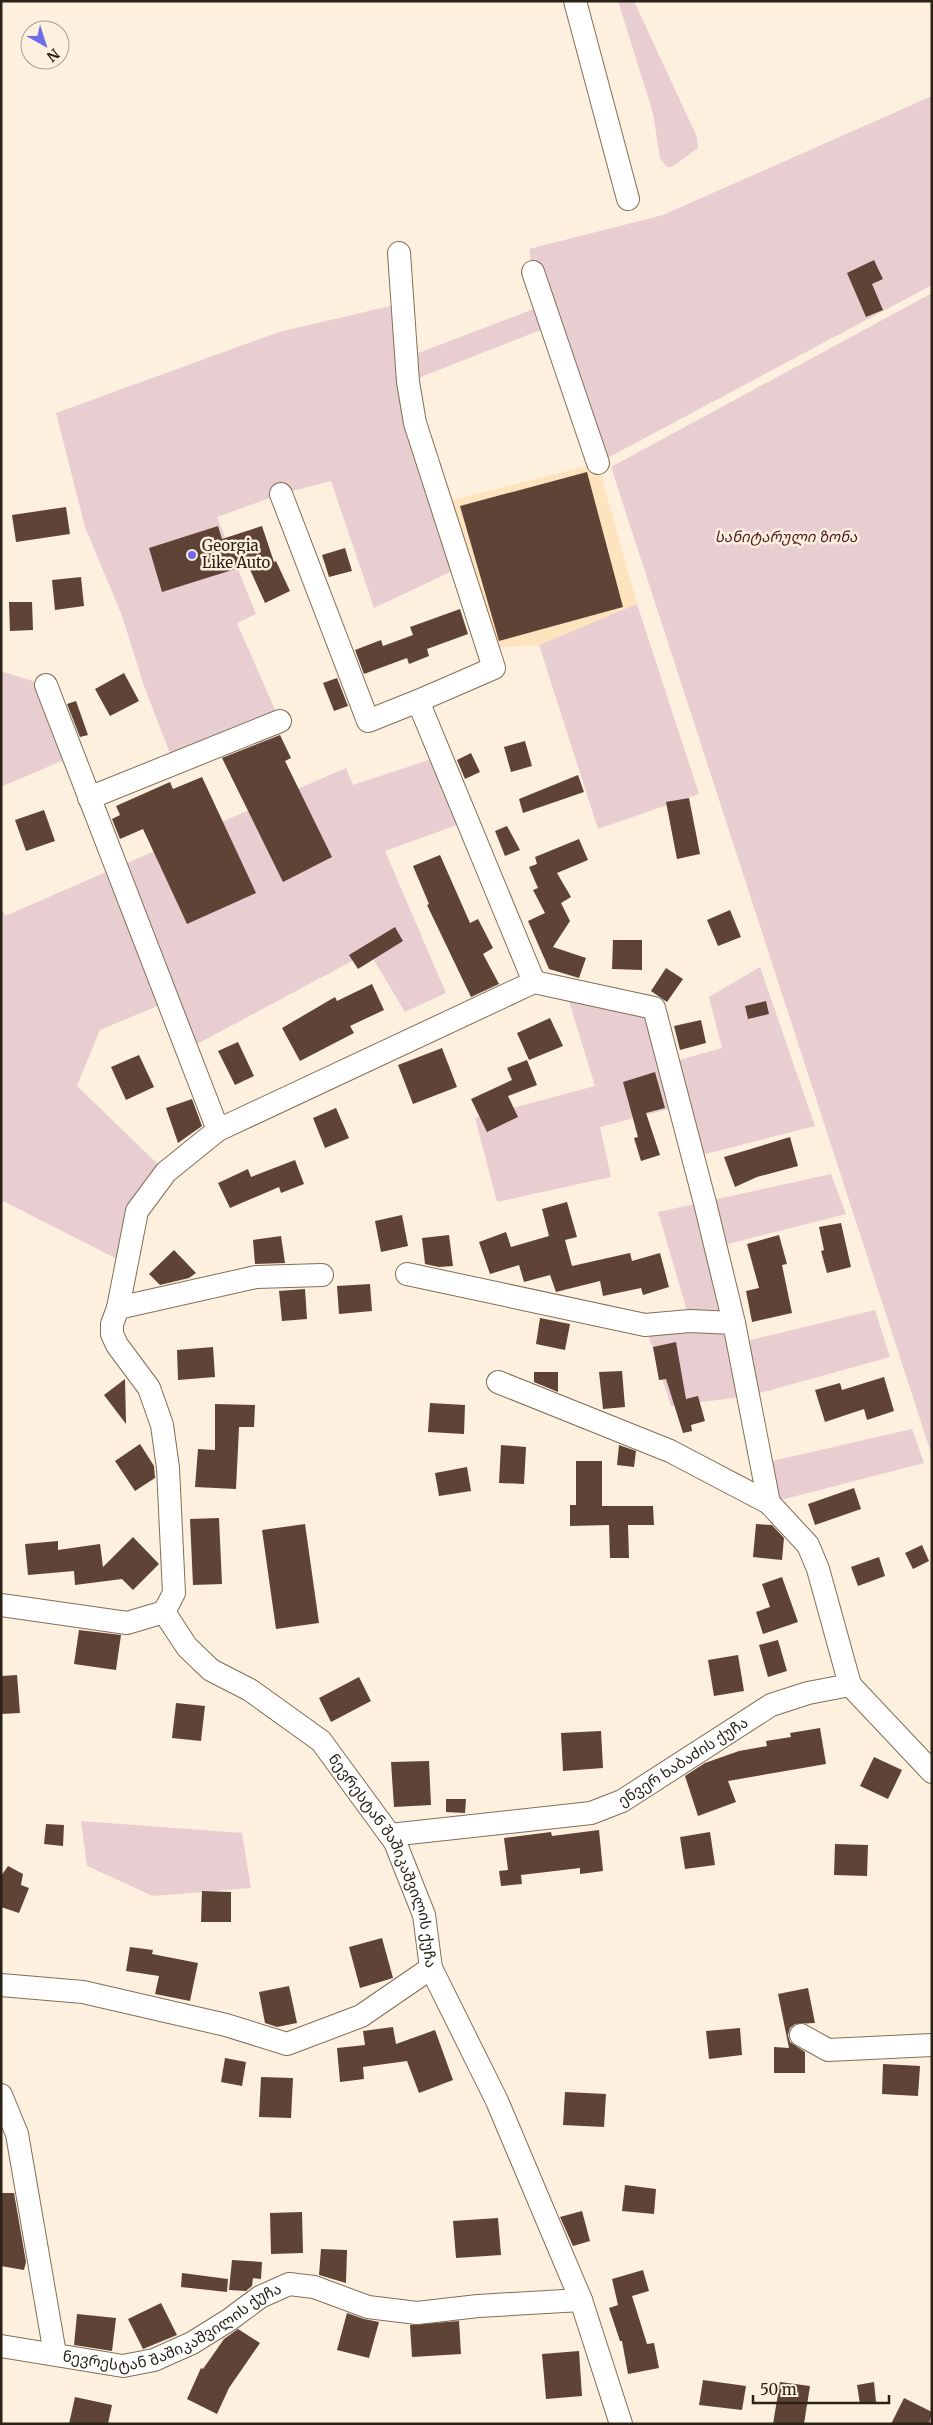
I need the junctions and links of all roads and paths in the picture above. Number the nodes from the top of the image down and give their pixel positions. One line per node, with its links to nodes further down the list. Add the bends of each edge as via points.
1 (575, 1): 2 (street)
2 (628, 199)
3 (399, 253): 8 (street, via 408,382 415,423 494,668)
4 (533, 272): 5 (street)
5 (598, 463)
6 (280, 494): 8 (street, via 368,721)
7 (46, 685): 10 (street)
8 (418, 700): 11 (street)
9 (280, 721): 10 (street)
10 (89, 798): 12 (street)
11 (534, 982): 12 (street); 16 (street, via 654,1008)
12 (218, 1130): 15 (street, via 166,1172 137,1212)
13 (407, 1274): 16 (street, via 645,1325 690,1321)
14 (322, 1275): 15 (street, via 256,1277)
15 (118, 1308): 21 (street, via 112,1334 149,1388 162,1425 168,1468 174,1585 174,1593)
16 (734, 1323): 18 (street)
17 (498, 1382): 18 (street, via 670,1451)
18 (769, 1503): 23 (street, via 808,1545 818,1569)
19 (1, 1605): 20 (street)
20 (26, 1609): 21 (street, via 127,1623); 22 (street)
21 (164, 1612): 25 (street, ნევრესტან შაშიკაშვილის ქუჩა, via 187,1647 211,1670 250,1690 321,1741)
22 (1, 1622)
23 (850, 1685): 24 (street); 25 (street, ენვერ ხაბაძის ქუჩა, via 808,1693 771,1705 622,1801 591,1813)
24 (932, 1772)
25 (390, 1835): 26 (street, ნევრესტან შაშიკაშვილის ქუჩა, via 424,1915)
26 (431, 1968): 27 (street, via 361,2016 287,2044 226,2025 83,1992); 31 (street, ნევრესტან შაშიკაშვილის ქუჩა, via 497,2101)
27 (1, 1985)
28 (801, 2035): 29 (street, via 828,2050)
29 (932, 2045)
30 (1, 2095): 33 (street, ნევრესტან შაშიკაშვილის ქუჩა, via 17,2134)
31 (581, 2300): 33 (street, ნევრესტან შაშიკაშვილის ქუჩა, via 417,2313 368,2307 314,2287 288,2284 260,2297 192,2343 154,2360 123,2366); 34 (street, ნევრესტან შაშიკაშვილის ქუჩა)
32 (1, 2346): 33 (street)
33 (54, 2354)
34 (621, 2424)

